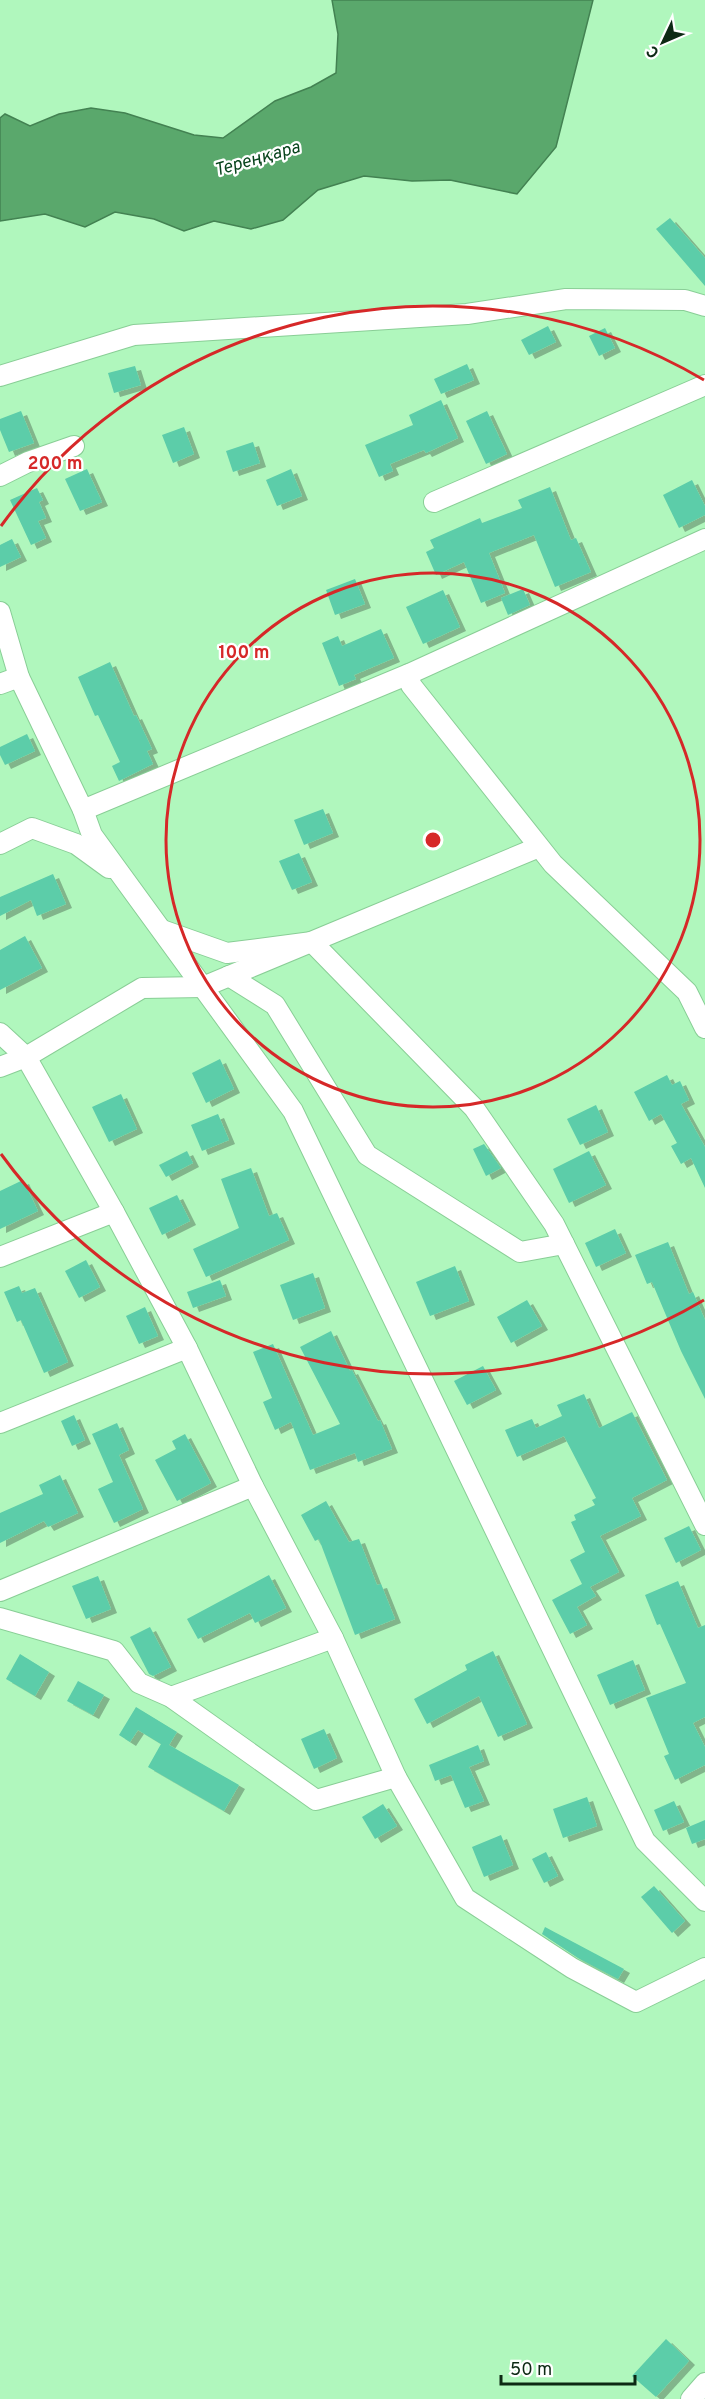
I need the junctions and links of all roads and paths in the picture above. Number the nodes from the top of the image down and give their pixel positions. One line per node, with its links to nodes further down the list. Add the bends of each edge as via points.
1 (705, 306): 2 (street, via 685,300 566,299 467,314 134,335)
2 (0, 376)
3 (705, 385): 6 (street)
4 (74, 446): 5 (street)
5 (0, 476)
6 (434, 502)
7 (705, 538): 9 (street)
8 (0, 612): 10 (street)
9 (409, 674): 12 (street); 14 (street, via 411,685)
10 (19, 677): 11 (street); 12 (street)
11 (0, 684)
12 (83, 810): 15 (street, via 92,835)
13 (0, 844): 15 (street, via 32,828 76,844)
14 (539, 847): 17 (street); 20 (street, via 687,992)
15 (125, 880): 16 (street)
16 (162, 930): 17 (street, via 227,953); 19 (street)
17 (312, 942): 18 (street); 25 (street, via 474,1108)
18 (229, 976): 19 (street); 25 (street, via 275,1005 367,1155 520,1252)
19 (203, 987): 22 (street, via 142,988); 36 (street, via 293,1112 645,1841)
20 (705, 1028)
21 (0, 1033): 22 (street)
22 (26, 1057): 23 (street); 24 (street)
23 (0, 1067)
24 (114, 1212): 26 (street); 27 (street)
25 (564, 1244): 30 (street)
26 (0, 1257)
27 (187, 1348): 28 (street); 29 (street)
28 (0, 1423)
29 (253, 1486): 31 (street); 33 (street)
30 (705, 1525)
31 (0, 1591)
32 (0, 1618): 34 (street, via 114,1651 139,1683)
33 (333, 1638): 34 (street); 35 (street)
34 (171, 1697): 35 (street, via 316,1800)
35 (396, 1777): 37 (street, via 465,1898 572,1968 636,2002)
36 (705, 1901)
37 (705, 1968)
38 (705, 2383): 39 (street)
39 (691, 2399)

